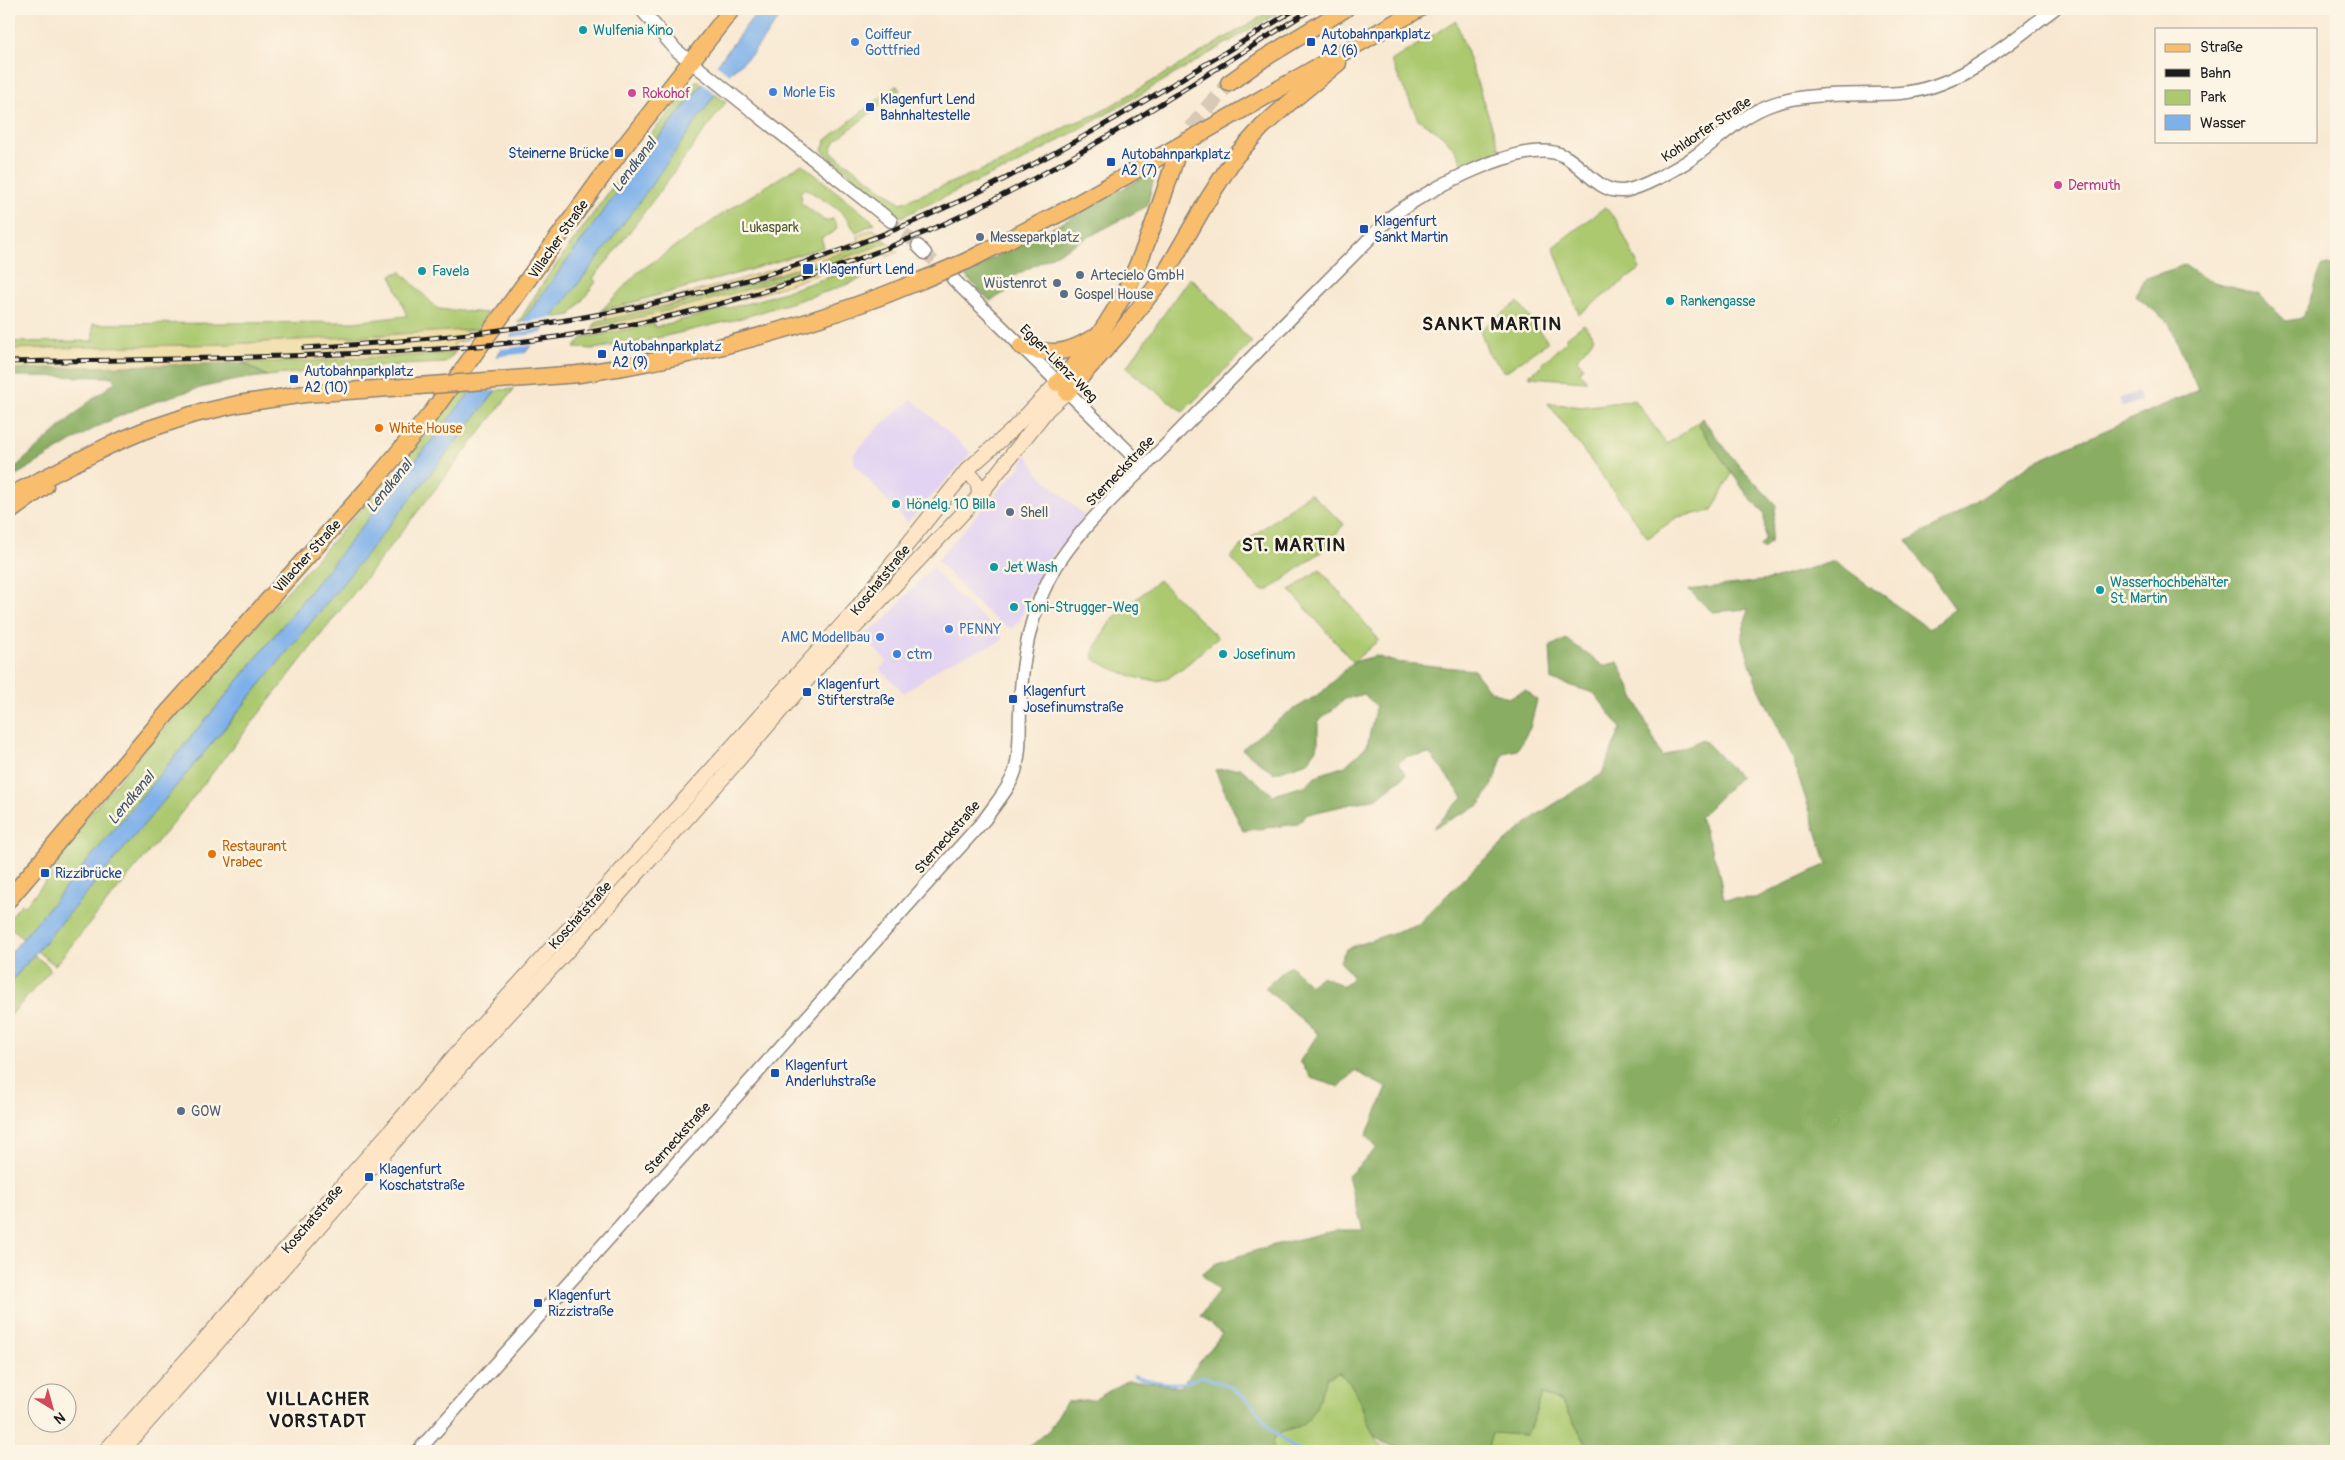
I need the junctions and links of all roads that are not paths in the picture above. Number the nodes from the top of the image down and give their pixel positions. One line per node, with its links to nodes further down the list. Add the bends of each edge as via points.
1 (641, 9): 7 (street, via 670,44)
2 (732, 9): 7 (main road, Villacher Straße)
3 (1345, 9): 8 (main road)
4 (1418, 9): 6 (main road)
5 (2054, 9): 10 (street, Kohldorfer Straße, via 1981,64 1956,77 1902,93 1803,98 1773,104 1731,127 1673,170 1634,188 1611,191 1562,154 1538,150 1502,159)
6 (1365, 40): 15 (main road, via 1262,127 1235,157 1162,280 1120,333); 16 (main road, bridge, via 1068,209 967,261 802,326 667,360 579,374 305,394 238,404 143,431)
7 (696, 65): 11 (street); 24 (main road, Villacher Straße, via 619,153 434,411)
8 (1229, 83)
9 (1175, 160): 13 (main road, via 1148,244)
10 (1407, 205): 17 (street, Sterneckstraße, via 1392,216)
11 (891, 221)
12 (954, 279): 14 (street, Egger-Lienz-Weg)
13 (1100, 334): 14 (main road, via 1076,348 1058,353); 15 (main road, via 1071,370)
14 (1021, 346): 15 (street, Egger-Lienz-Weg)
15 (1062, 387): 17 (street, Egger-Lienz-Weg); 18 (main road, Koschatstraße); 20 (main road, Koschatstraße)
16 (79, 462): 19 (main road); 21 (main road)
17 (1144, 467): 27 (street, Sterneckstraße, via 1076,540 1050,577 1040,598 1024,658 1020,752 1015,772 985,819)
18 (966, 470): 20 (main road, via 978,484); 22 (main road, Koschatstraße)
19 (9, 496)
20 (978, 496): 23 (main road, Koschatstraße)
21 (9, 512)
22 (914, 537): 23 (main road, via 922,544); 25 (main road, Koschatstraße, via 792,683 454,1056)
23 (933, 546): 26 (main road, Koschatstraße, via 828,656 716,786 458,1070)
24 (9, 899)
25 (105, 1451)
26 (122, 1451)
27 (418, 1451)

